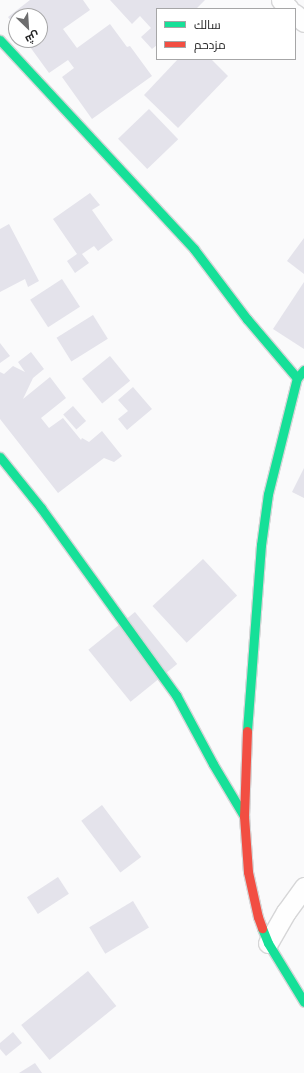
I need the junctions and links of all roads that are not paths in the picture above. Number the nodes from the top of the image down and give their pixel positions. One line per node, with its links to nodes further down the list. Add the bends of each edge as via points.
1 (280, 0): 2 (street)
2 (288, 8)
3 (296, 15): 4 (street)
4 (304, 22)
5 (0, 40): 7 (street, via 194,250)
6 (304, 370): 7 (street)
7 (297, 378): 9 (street, via 268,494 261,545 249,690)
8 (0, 457): 9 (street, via 50,521 176,695)
9 (244, 816): 11 (street, via 252,894)
10 (304, 887): 11 (street)
11 (268, 943): 12 (street)
12 (304, 1002)

